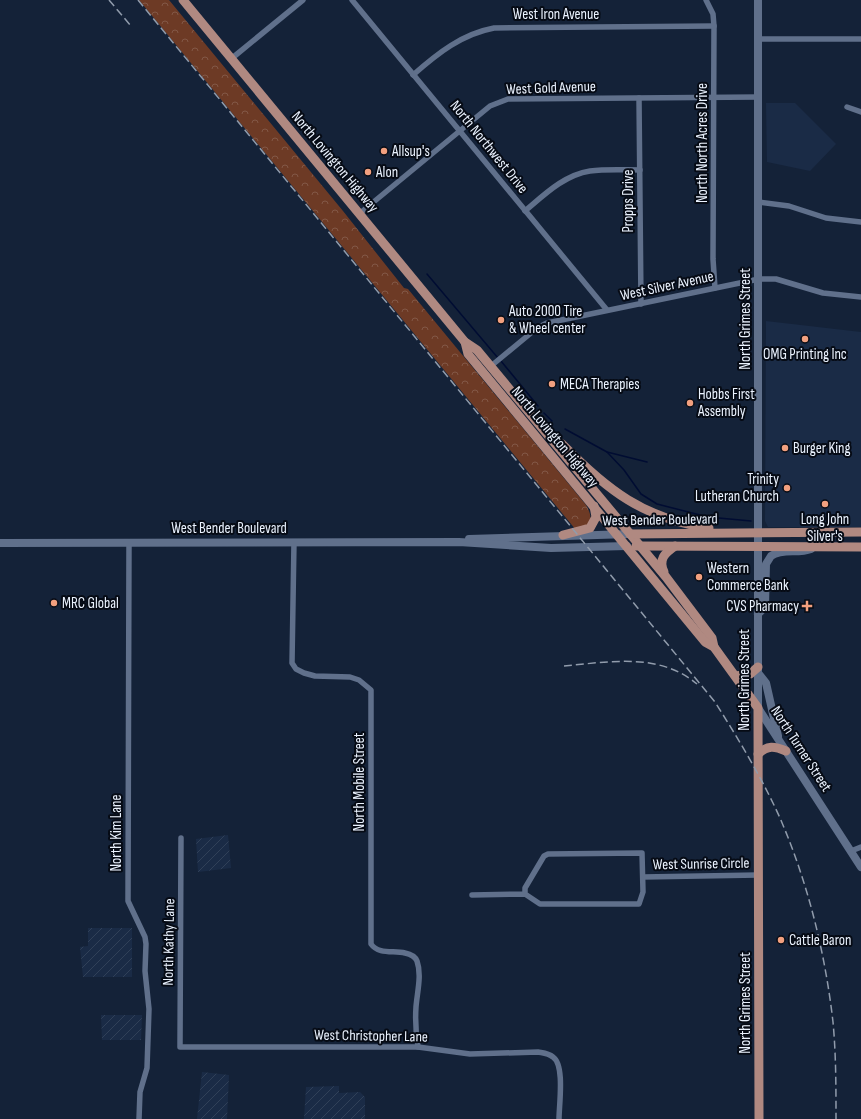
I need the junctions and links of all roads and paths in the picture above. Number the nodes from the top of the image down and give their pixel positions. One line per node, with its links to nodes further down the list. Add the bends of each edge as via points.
1 (183, 0): 9 (main road, North Lovington Highway)
2 (303, 0): 9 (street)
3 (352, 0): 10 (street, North Northwest Drive)
4 (706, 0): 6 (street, North North Acres Drive, via 713,14)
5 (758, 0): 7 (main road, North Grimes Street)
6 (714, 26): 10 (street, West Iron Avenue, via 494,28 475,32 458,40); 13 (street, North North Acres Drive)
7 (759, 38): 8 (street); 11 (main road, North Grimes Street)
8 (861, 39)
9 (231, 59): 20 (main road, North Lovington Highway)
10 (413, 75): 16 (street, North Northwest Drive)
11 (759, 97): 13 (street, West Gold Avenue); 18 (main road, North Grimes Street)
12 (639, 98): 13 (street, West Gold Avenue); 16 (street, West Gold Avenue, via 508,99 490,106); 17 (street, Propps Drive)
13 (714, 98): 23 (street, North North Acres Drive)
14 (847, 107): 15 (street)
15 (861, 112)
16 (460, 131): 19 (street, North Northwest Drive); 20 (street, West Gold Avenue)
17 (640, 170): 19 (street, via 589,171 574,176 560,183); 25 (street, Propps Drive)
18 (759, 202): 21 (street, via 789,206 826,218); 22 (main road, North Grimes Street)
19 (525, 211): 26 (street, North Northwest Drive)
20 (359, 214): 27 (main road, North Lovington Highway)
21 (861, 222)
22 (759, 279): 23 (street, West Silver Avenue); 24 (street, West Silver Avenue, via 776,279 823,293); 31 (main road, North Grimes Street)
23 (715, 288): 25 (street, West Silver Avenue)
24 (861, 297)
25 (641, 304): 26 (street, West Silver Avenue)
26 (607, 310): 28 (street, West Silver Avenue, via 547,323 537,328)
27 (465, 342): 28 (main road, North Lovington Highway, via 477,350); 30 (main road, North Lovington Highway, via 468,354)
28 (491, 366): 29 (main road, North Lovington Highway)
29 (546, 433): 33 (main road, via 557,439 598,480 639,508 680,523); 35 (main road, North Lovington Highway)
30 (594, 506): 34 (main road, North Lovington Highway); 36 (main road, via 596,517 590,528)
31 (758, 532): 32 (main road, West Bender Boulevard); 33 (main road, West Bender Boulevard); 44 (main road, North Grimes Street)
32 (861, 532)
33 (732, 533): 35 (main road, West Bender Boulevard)
34 (617, 534): 35 (main road, West Bender Boulevard); 36 (main road, West Bender Boulevard); 41 (main road, North Lovington Highway)
35 (630, 534): 42 (main road, North Turner Street)
36 (563, 535): 39 (main road, West Bender Boulevard, via 474,538)
37 (129, 542): 38 (main road, West Bender Boulevard); 40 (main road, West Bender Boulevard); 66 (street, North Kim Lane, via 128,901 145,937 149,1009 147,1068 140,1092)
38 (294, 542): 39 (main road, West Bender Boulevard); 65 (street, North Mobile Street, via 292,663 296,669 304,673 359,680 371,690 371,944 374,948 386,952 413,955 417,961)
39 (459, 542): 41 (main road, West Bender Boulevard, via 551,548)
40 (0, 543)
41 (627, 546): 42 (main road, West Bender Boulevard); 49 (main road, North Turner Street, via 705,642)
42 (640, 546): 43 (main road, West Bender Boulevard); 47 (main road, North Turner Street)
43 (675, 546): 44 (main road, West Bender Boulevard); 47 (main road, via 665,554 661,562)
44 (758, 546): 45 (main road, West Bender Boulevard); 48 (main road, North Grimes Street)
45 (818, 546): 46 (main road, West Bender Boulevard); 48 (main road, via 805,551 781,552 771,556 766,564 765,607)
46 (861, 546)
47 (666, 577): 49 (main road, North Turner Street, via 712,638)
48 (758, 614): 50 (main road, North Grimes Street)
49 (714, 647): 51 (main road, North Turner Street)
50 (758, 670): 51 (main road); 52 (main road, North Grimes Street); 53 (main road, via 766,683)
51 (736, 676): 52 (main road, North Turner Street)
52 (758, 708): 53 (main road, North Turner Street); 55 (main road, North Grimes Street)
53 (779, 741): 54 (main road, North Turner Street)
54 (786, 751): 55 (main road, via 770,747); 58 (main road, North Turner Street)
55 (758, 754): 60 (main road, North Grimes Street)
56 (181, 838): 64 (street, North Kathy Lane)
57 (861, 847): 58 (street)
58 (851, 851): 59 (main road, North Turner Street)
59 (861, 867)
60 (758, 875): 61 (street, West Sunrise Circle); 68 (main road, North Grimes Street)
61 (643, 877): 62 (street, West Sunrise Circle, via 643,892 639,904 540,904); 62 (street, West Sunrise Circle, via 642,853 551,853 544,856 524,888)
62 (525, 894): 63 (street)
63 (472, 895)
64 (180, 1047): 65 (street, West Christopher Lane)
65 (418, 1047): 67 (street, West Christopher Lane, via 470,1054 547,1054 557,1062 560,1072)
66 (139, 1119)
67 (559, 1119)
68 (759, 1119)

